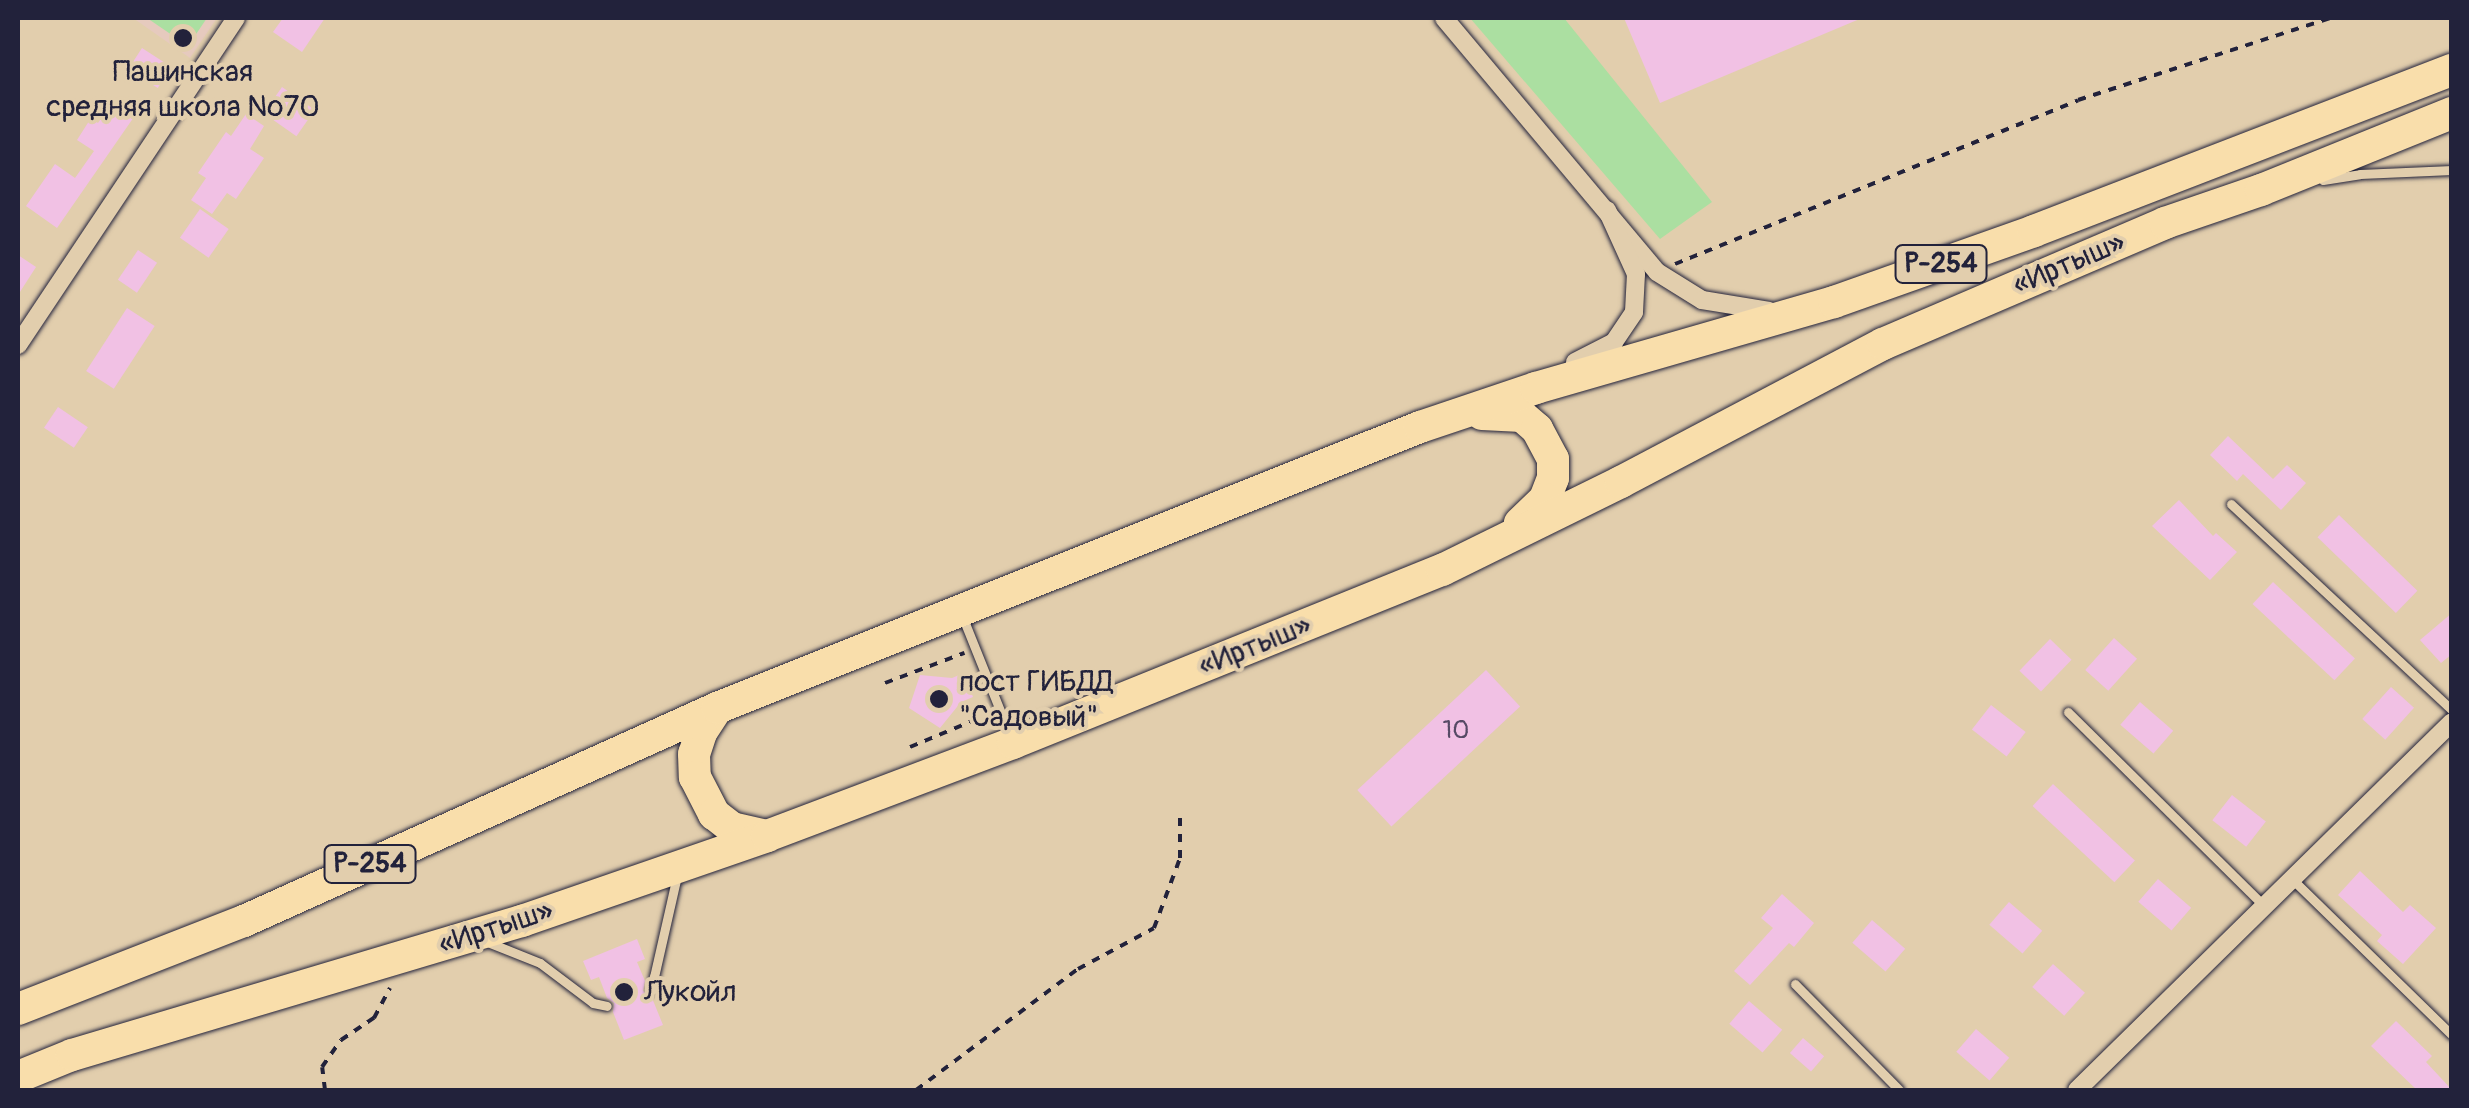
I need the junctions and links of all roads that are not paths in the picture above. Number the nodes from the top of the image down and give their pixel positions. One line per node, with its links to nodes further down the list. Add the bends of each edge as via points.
1 (236, 18): 9 (street)
2 (1444, 18): 7 (street)
3 (2452, 70): 8 (highway, «Иртыш» / Р-254)
4 (2452, 114): 6 (highway, «Иртыш» / Р-254)
5 (2452, 170): 6 (lane, via 2360,174)
6 (2261, 190): 13 (highway, «Иртыш» / Р-254, via 2166,223 1883,344)
7 (1608, 210): 8 (street, via 1657,272 1702,300 1786,310); 11 (street, via 1638,294 1614,342 1582,360 1399,419)
8 (1834, 302): 10 (highway, «Иртыш» / Р-254)
9 (18, 345)
10 (1420, 427): 11 (highway, «Иртыш» / Р-254); 13 (highway, via 1505,412 1522,416 1546,443 1553,478 1545,499 1530,517)
11 (1259, 490): 14 (highway, «Иртыш» / Р-254)
12 (2231, 504): 16 (lane)
13 (1475, 553): 19 (highway, «Иртыш» / Р-254)
14 (960, 611): 15 (highway, «Иртыш» / Р-254); 19 (lane)
15 (717, 708): 20 (highway, via 694,754 702,796 732,828); 28 (highway, «Иртыш» / Р-254, via 244,922)
16 (2452, 710)
17 (2068, 712): 23 (lane)
18 (2452, 722): 22 (street)
19 (1013, 743): 20 (highway, «Иртыш» / Р-254)
20 (767, 836): 21 (highway, «Иртыш» / Р-254)
21 (679, 868): 24 (highway, «Иртыш» / Р-254); 26 (lane)
22 (2291, 878): 23 (street); 29 (lane)
23 (2264, 906): 32 (street)
24 (473, 937): 27 (lane, via 540,964); 30 (highway, «Иртыш» / Р-254)
25 (1795, 984): 31 (lane)
26 (651, 990)
27 (606, 1006)
28 (18, 1009)
29 (2452, 1034)
30 (18, 1077)
31 (1900, 1090)
32 (2077, 1090)

